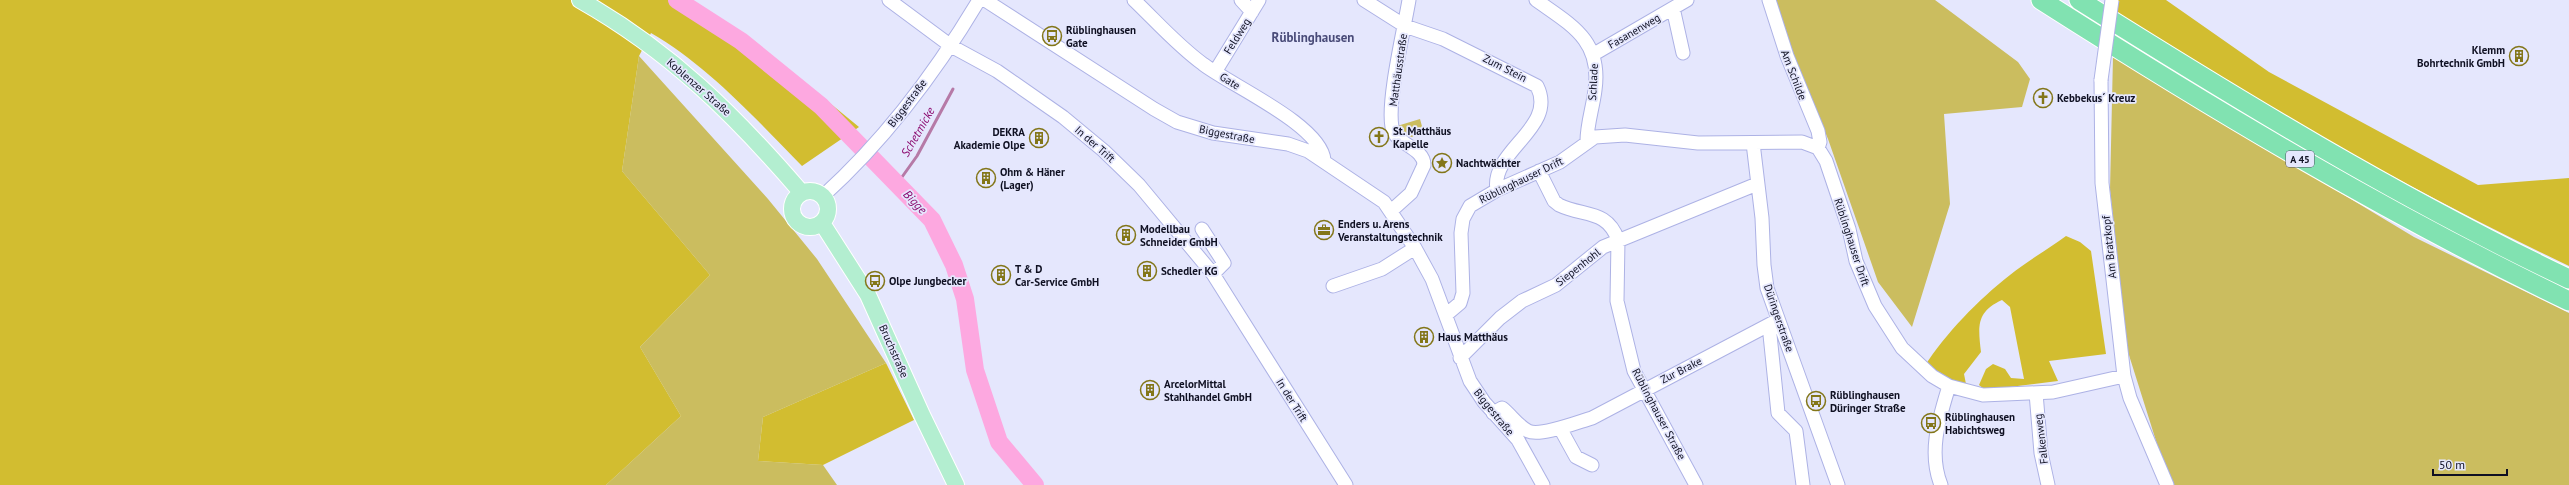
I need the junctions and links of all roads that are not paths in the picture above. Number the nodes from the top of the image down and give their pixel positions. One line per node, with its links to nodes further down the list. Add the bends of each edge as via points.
1 (580, 0): 30 (main road, Koblenzer Straße, via 639,37 697,82 736,119)
2 (889, 0): 19 (street, In der Trift)
3 (979, 0): 19 (street, Biggestraße)
4 (985, 0): 26 (street, Biggestraße, via 1177,122 1213,133 1288,144)
5 (1134, 0): 22 (street, Gate)
6 (1241, 0): 17 (street)
7 (1259, 0): 17 (street, Feldweg)
8 (1364, 0): 18 (street, Zum Stein)
9 (1410, 0): 18 (street, Matthäusstraße)
10 (1536, 0): 21 (street, Schlade, via 1583,36)
11 (1687, 0): 16 (street, Fasanenweg)
12 (1769, 0): 25 (street, Am Schilde, via 1787,56 1818,131)
13 (2041, 0): 40 (highway, A 45, via 2328,175 2464,249)
14 (2079, 0): 38 (highway, A 45, via 2204,79 2334,156 2490,241)
15 (2112, 0): 44 (street, Am Bratzkopf, bridge, via 2101,80 2102,183)
16 (1673, 8): 20 (street, Fasanenweg); 21 (street, Fasanenweg)
17 (1252, 12): 22 (street, Feldweg)
18 (1405, 26): 29 (street, Zum Stein, via 1443,38 1537,86 1542,106 1528,132 1499,170 1496,179); 32 (street, Matthäusstraße, via 1392,106 1392,128 1399,139 1420,155 1424,165 1411,193)
19 (951, 46): 31 (street, Biggestraße, via 884,135); 37 (street, In der Trift, via 997,71 1104,151 1139,185)
20 (1683, 53)
21 (1594, 54): 23 (street, Schlade, via 1595,88)
22 (1215, 72): 26 (street, Gate, via 1287,117 1309,134 1321,148)
23 (1587, 141): 24 (street, Rüblinghauser Drift, via 1611,135 1698,143); 27 (street, Rüblinghauser Drift, via 1560,162)
24 (1753, 143): 25 (street, Rüblinghauser Drift, via 1802,142); 28 (street, Düringerstraße)
25 (1818, 148): 45 (street, Rüblinghauser Drift, via 1826,161 1849,229 1856,260 1875,306 1892,335 1915,362)
26 (1324, 160): 32 (street, Biggestraße, via 1384,202)
27 (1539, 171): 29 (street, Rüblinghauser Drift); 35 (street, via 1554,201 1566,208 1606,220 1615,231)
28 (1757, 184): 35 (street, Siepenhohl); 42 (street, Düringerstraße, via 1767,288)
29 (1497, 190): 41 (street, Rüblinghauser Drift, via 1470,206 1463,219 1463,293 1460,303)
30 (801, 192): 31 (main road, via 813,191); 33 (main road, via 792,204 791,210 796,222 807,227)
31 (823, 196): 33 (main road, via 828,209)
32 (1391, 211): 36 (street, Biggestraße)
33 (822, 222): 51 (main road, Bruchstraße, via 868,294 922,416)
34 (1202, 229): 37 (street, via 1224,263)
35 (1618, 240): 43 (street, Siepenhohl, via 1593,254 1556,285 1522,301 1500,318); 46 (street, Rüblinghauser Straße, via 1617,300 1634,371)
36 (1415, 248): 39 (street, via 1382,269); 41 (street, Biggestraße)
37 (1213, 274): 52 (street, In der Trift)
38 (2569, 279)
39 (1333, 286)
40 (2569, 301)
41 (1447, 314): 43 (street, Biggestraße)
42 (1774, 323): 46 (street, Zur Brake); 55 (street, Düringerstraße, via 1778,413 1796,431); 56 (street, Düringerstraße)
43 (1460, 358): 48 (street, Biggestraße, via 1470,381)
44 (2124, 376): 47 (street, Rüblinghauser Drift); 59 (street, Am Bratzkopf, via 2130,398)
45 (1949, 386): 47 (street, Rüblinghauser Drift, via 1983,395); 57 (street, via 1936,434 1935,462)
46 (1643, 390): 49 (street, Zur Brake, via 1592,418); 54 (street, Rüblinghauser Straße)
47 (2036, 393): 58 (street, Falkenweg, via 2041,453)
48 (1493, 413): 49 (street, Zur Brake, via 1502,408 1529,432); 53 (street, Biggestraße, via 1518,440)
49 (1560, 428): 50 (street, via 1576,457)
50 (1592, 465)
51 (956, 485)
52 (1346, 485)
53 (1543, 485)
54 (1696, 485)
55 (1803, 485)
56 (1838, 485)
57 (1941, 485)
58 (2048, 485)
59 (2168, 485)

